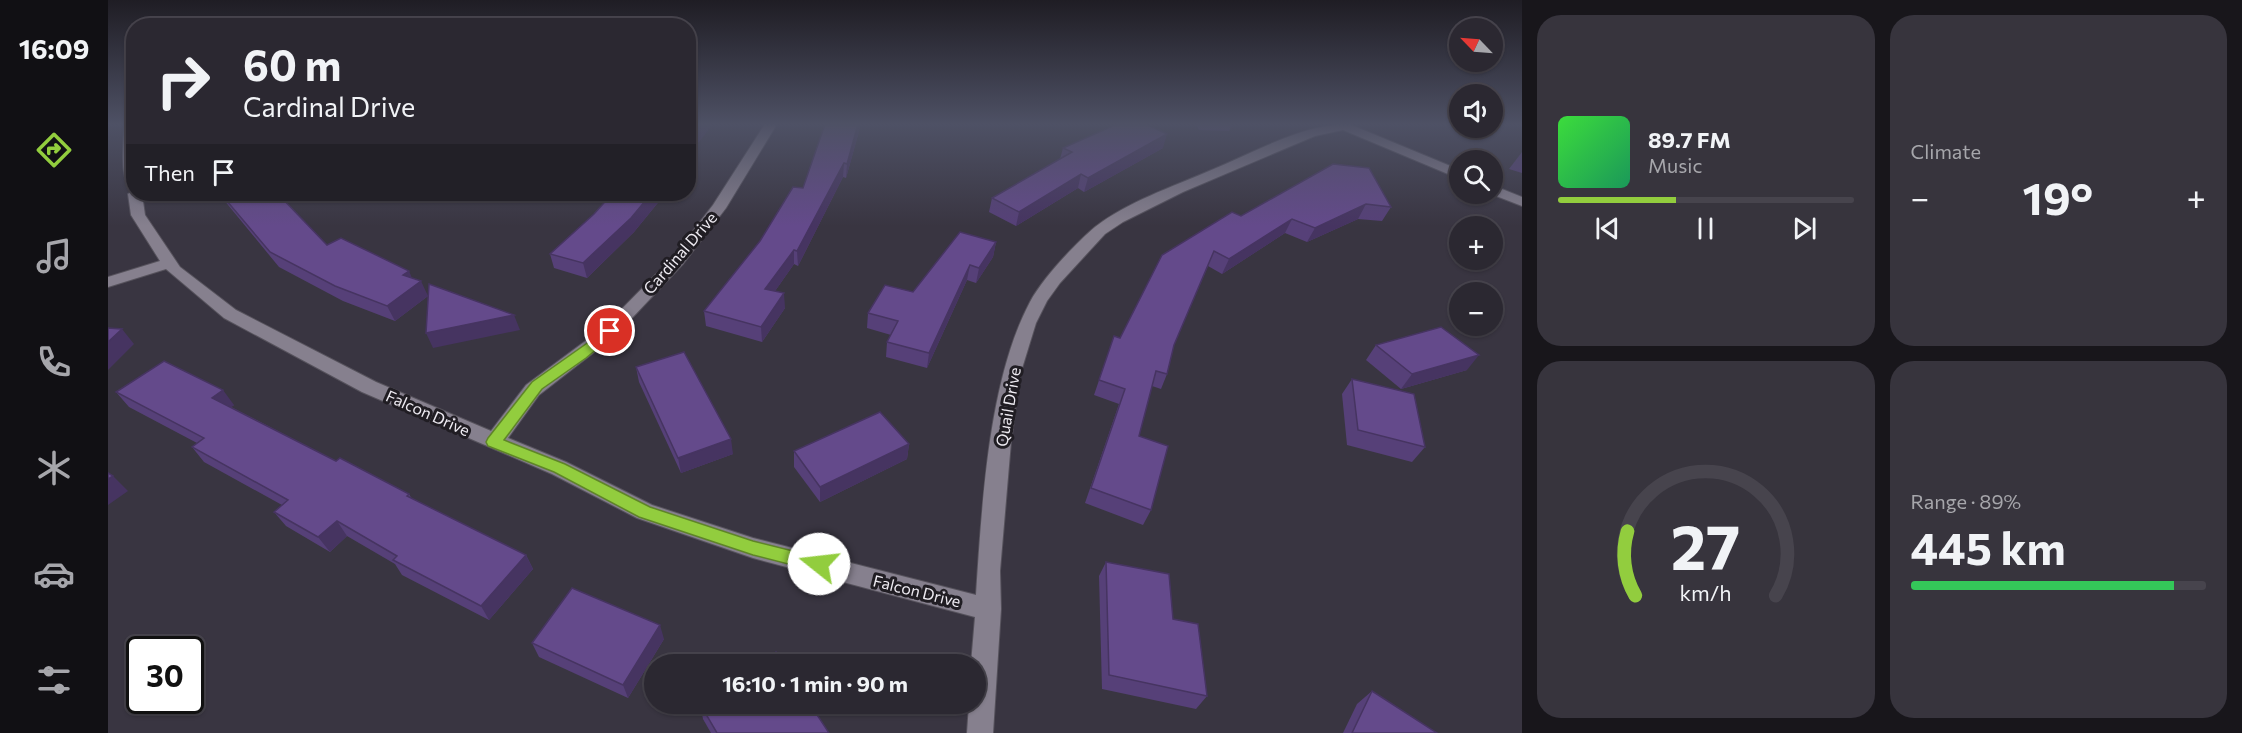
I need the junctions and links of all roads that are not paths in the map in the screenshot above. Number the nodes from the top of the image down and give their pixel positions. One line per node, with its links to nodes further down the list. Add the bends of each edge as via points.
1 (751, 158): 10 (street, Cardinal Drive, via 698,236 610,331 537,385)
2 (1252, 158): 11 (street, Quail Drive, via 1118,219 1100,231 1039,300 1011,375 990,559)
3 (1420, 158): 4 (street)
4 (1449, 170)
5 (1503, 194): 7 (street)
6 (136, 201): 8 (street, Falcon Drive, via 138,215)
7 (1522, 202)
8 (169, 263): 9 (street); 10 (street, Falcon Drive, via 230,314 369,387)
9 (108, 282)
10 (494, 442): 11 (street, Falcon Drive, via 559,468 645,512 753,548)
11 (989, 609): 12 (street, Quail Drive)
12 (980, 733)

